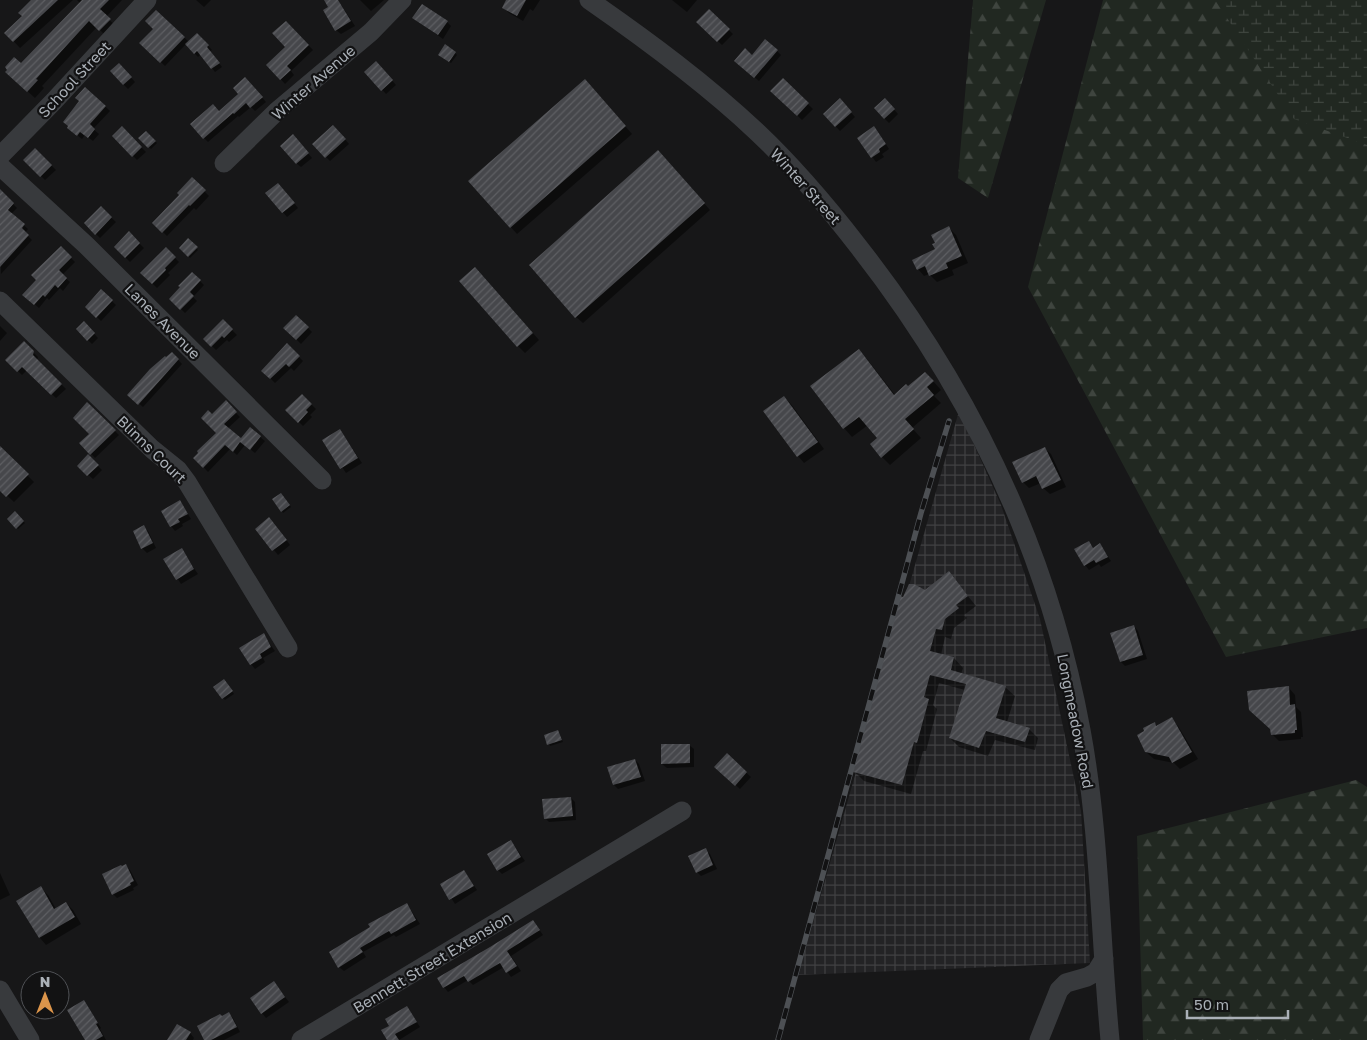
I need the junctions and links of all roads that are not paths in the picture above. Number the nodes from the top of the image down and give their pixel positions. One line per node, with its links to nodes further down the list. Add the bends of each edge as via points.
1 (147, 0): 4 (street, School Street)
2 (402, 0): 5 (street, Winter Avenue, via 379,25 277,111)
3 (589, 0): 8 (street, Winter Street, via 702,84 757,132 807,184 899,299)
4 (0, 156)
5 (224, 163)
6 (0, 166): 9 (street, Lanes Avenue, via 86,245)
7 (0, 301): 10 (street, Blinns Court, via 152,449 178,470)
8 (972, 419): 12 (street, Longmeadow Road, via 1025,532 1069,673 1088,772)
9 (322, 480)
10 (288, 648)
11 (682, 811): 15 (street, Bennett Street Extension)
12 (1104, 959): 16 (street, via 1096,972 1066,983 1059,990); 17 (street, Longmeadow Road)
13 (2, 997): 14 (street)
14 (30, 1040)
15 (301, 1040)
16 (1039, 1040)
17 (1110, 1040)

